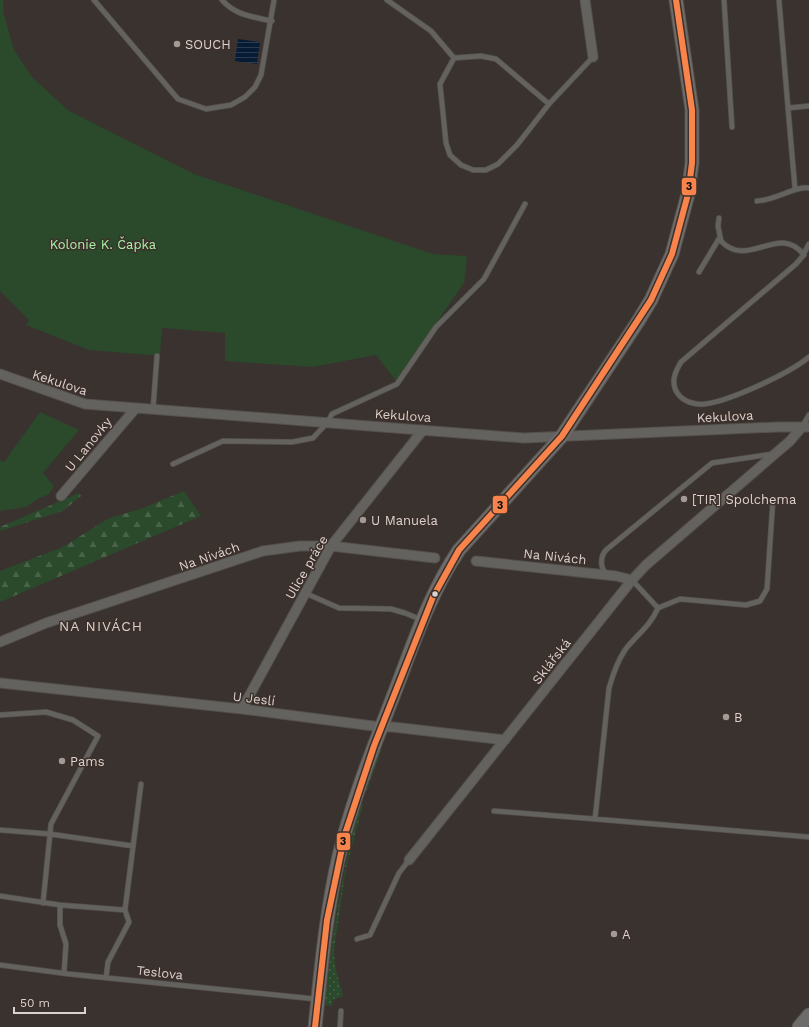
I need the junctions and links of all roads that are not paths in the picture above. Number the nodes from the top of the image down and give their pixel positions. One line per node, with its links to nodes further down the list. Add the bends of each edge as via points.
1 (94, 0): 9 (lane, via 178,99 206,110 231,105 255,87 261,75)
2 (222, 0): 9 (lane, via 228,7 245,16)
3 (274, 0): 9 (lane)
4 (387, 0): 11 (lane, via 431,31)
5 (586, 0): 10 (street)
6 (676, 0): 34 (street, via 692,110 692,163 688,194 672,254 651,300)
7 (724, 0): 15 (lane)
8 (779, 0): 14 (lane)
9 (272, 21)
10 (593, 57): 12 (lane)
11 (454, 58): 12 (lane, via 481,56 496,60); 12 (lane, via 440,84 446,143 450,155 462,166 473,170 486,170 498,164 517,145)
12 (549, 104)
13 (809, 106): 14 (lane)
14 (788, 108): 17 (lane)
15 (732, 127)
16 (809, 188): 17 (lane)
17 (794, 189): 18 (lane, via 774,199)
18 (757, 201)
19 (525, 204): 31 (lane, via 484,279 436,326 397,384 332,414)
20 (719, 218): 21 (lane)
21 (720, 237): 23 (lane, via 721,242 732,250 744,251 784,241 794,244); 24 (lane)
22 (809, 244): 23 (lane)
23 (804, 255): 26 (lane, via 686,357 677,368 674,383 683,399 705,404 768,381)
24 (699, 272)
25 (157, 356): 29 (lane)
26 (809, 357)
27 (0, 374): 28 (street, Kekulova, via 79,403)
28 (135, 408): 29 (street, Kekulova); 37 (street, U Lanovky)
29 (153, 409): 31 (street, Kekulova)
30 (809, 415): 32 (lane)
31 (327, 423): 33 (street, Kekulova); 36 (lane, via 313,438 292,442 223,441)
32 (806, 427): 34 (street, Kekulova); 35 (street, Sklářská)
33 (423, 430): 34 (street, Kekulova, via 524,438); 39 (street, Ulice práce)
34 (562, 436): 46 (street, via 459,550)
35 (775, 454): 42 (lane, via 712,463 606,550 602,555 602,562); 43 (street, Sklářská)
36 (173, 464)
37 (61, 496)
38 (772, 499): 45 (lane, via 767,589 760,602 746,605 680,600)
39 (331, 546): 40 (street, Na Nivách); 44 (street, Ulice práce); 47 (street, Na Nivách, via 300,546 263,551 46,623)
40 (435, 558)
41 (476, 561): 42 (street, Na Nivách)
42 (607, 575): 43 (street, Na Nivách)
43 (632, 580): 45 (lane); 52 (street, Sklářská)
44 (305, 593): 46 (lane, via 339,608 391,609); 49 (street, Ulice práce)
45 (658, 608): 55 (lane, via 652,622 626,649 614,668 609,688)
46 (422, 620): 51 (street)
47 (0, 642)
48 (0, 683): 49 (street, U Jeslí)
49 (242, 709): 51 (street, U Jeslí)
50 (0, 715): 57 (lane, via 46,712 73,720 98,736 50,824)
51 (381, 727): 52 (street, U Jeslí); 69 (street, via 361,780 339,858 330,900)
52 (505, 740): 60 (street, Sklářská)
53 (141, 784): 59 (lane)
54 (494, 811): 55 (lane)
55 (595, 818): 58 (lane)
56 (0, 830): 57 (lane)
57 (50, 834): 59 (lane); 62 (lane)
58 (809, 837)
59 (133, 846): 64 (lane)
60 (409, 860): 65 (lane, Sklářská, via 400,873 370,936)
61 (0, 896): 62 (lane)
62 (43, 903): 63 (lane)
63 (60, 905): 64 (lane); 67 (lane, via 60,925 66,944)
64 (125, 910): 68 (lane, via 129,922 108,962)
65 (357, 939)
66 (0, 965): 67 (lane, Teslova)
67 (64, 973): 68 (lane, Teslova)
68 (106, 978): 69 (lane, Teslova)
69 (318, 999): 72 (street)
70 (341, 1011): 73 (lane)
71 (809, 1016): 74 (street)
72 (315, 1027)
73 (340, 1027)
74 (799, 1027)

